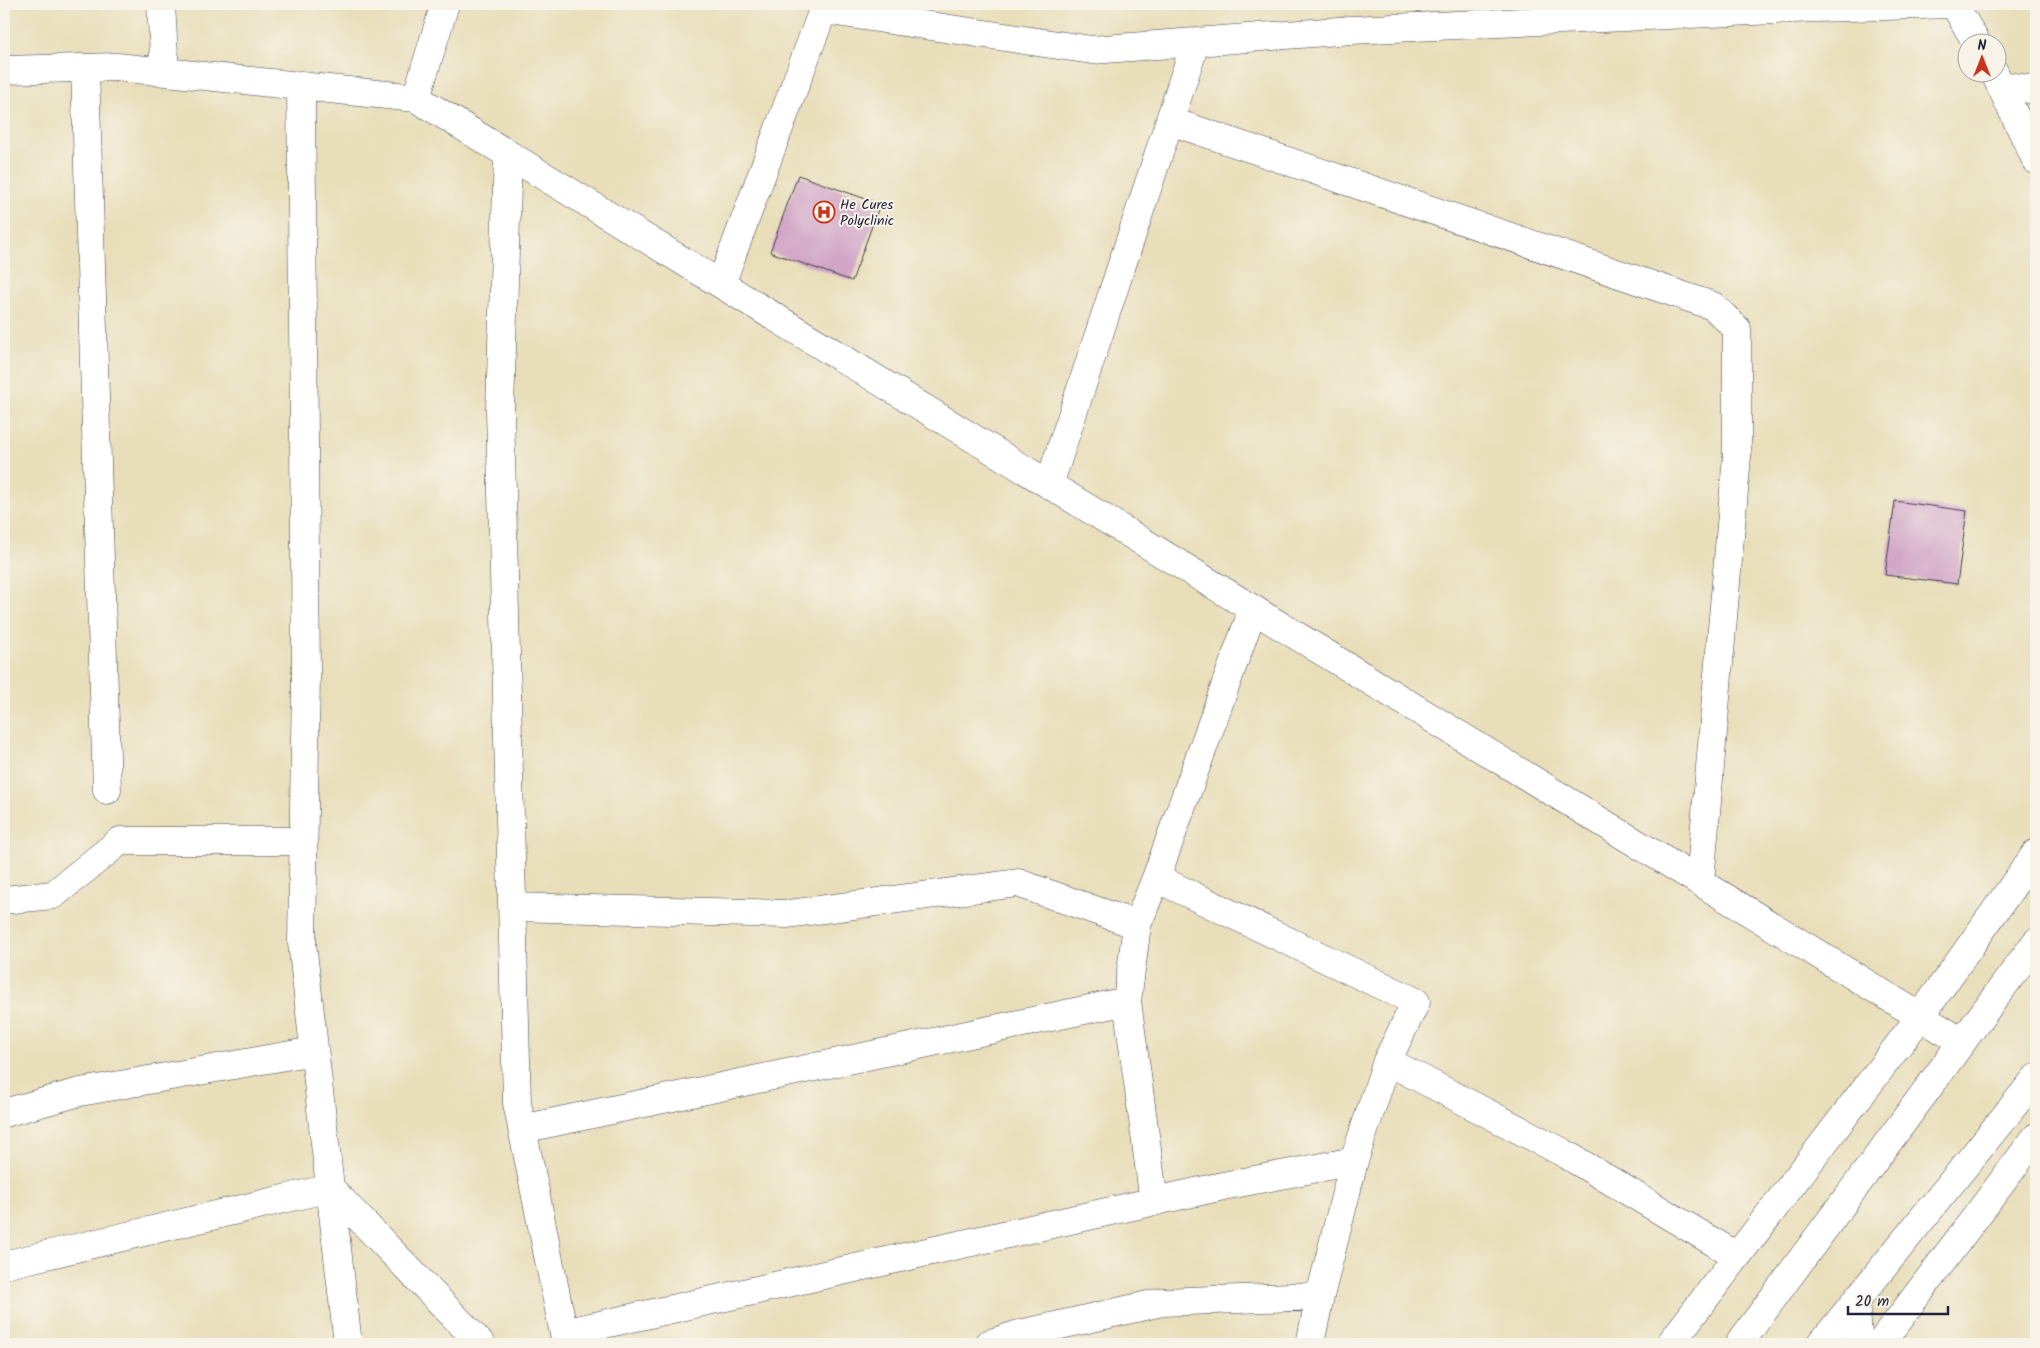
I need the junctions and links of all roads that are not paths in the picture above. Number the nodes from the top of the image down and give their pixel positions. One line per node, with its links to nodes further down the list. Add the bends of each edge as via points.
1 (161, 4): 8 (main road)
2 (445, 4): 13 (main road)
3 (1953, 4): 4 (main road); 5 (main road, via 1361,29)
4 (1970, 32)
5 (1196, 41): 14 (main road); 17 (main road, via 1092,50 823,10)
6 (85, 68): 7 (main road); 8 (main road, via 117,67); 20 (main road)
7 (4, 70)
8 (165, 72): 11 (main road)
9 (1998, 82): 16 (main road)
10 (2008, 82): 12 (main road)
11 (301, 85): 13 (main road); 21 (main road, via 306,676)
12 (2036, 90)
13 (416, 98): 15 (main road)
14 (1170, 121): 18 (main road); 24 (main road, via 1713,306 1737,329 1737,456)
15 (508, 154): 17 (main road); 26 (main road, via 500,410)
16 (2036, 160)
17 (721, 284): 18 (main road)
18 (1049, 484): 19 (main road)
19 (1253, 609): 23 (main road); 24 (main road)
20 (108, 790)
21 (304, 841): 25 (main road, via 120,841 53,895); 32 (main road, via 302,943)
22 (2036, 853): 30 (main road)
23 (1156, 878): 27 (main road); 33 (main road, via 1416,1002)
24 (1700, 882): 30 (main road)
25 (4, 900)
26 (512, 907): 27 (main road, via 788,914 1018,883); 36 (main road, via 517,1103)
27 (1137, 924): 29 (main road)
28 (2036, 942): 31 (main road)
29 (1127, 1001): 36 (main road); 40 (main road)
30 (1920, 1017): 31 (main road); 41 (main road)
31 (1962, 1042): 51 (main road)
32 (314, 1051): 35 (main road, via 80,1092); 39 (main road)
33 (1387, 1061): 38 (main road); 41 (main road, via 1562,1152)
34 (2036, 1078): 44 (main road)
35 (4, 1113)
36 (522, 1129): 45 (main road)
37 (2036, 1137): 54 (main road)
38 (1354, 1161): 40 (main road); 43 (main road)
39 (330, 1188): 42 (main road); 46 (main road); 47 (main road)
40 (1154, 1202): 45 (main road)
41 (1737, 1256): 50 (main road)
42 (4, 1265)
43 (1320, 1296): 48 (main road, via 1162,1302); 49 (main road)
44 (1855, 1302): 52 (main road); 53 (main road)
45 (565, 1339)
46 (348, 1344)
47 (481, 1344)
48 (988, 1344)
49 (1310, 1344)
50 (1670, 1344)
51 (1739, 1344)
52 (1821, 1344)
53 (1859, 1344)
54 (1880, 1344)

